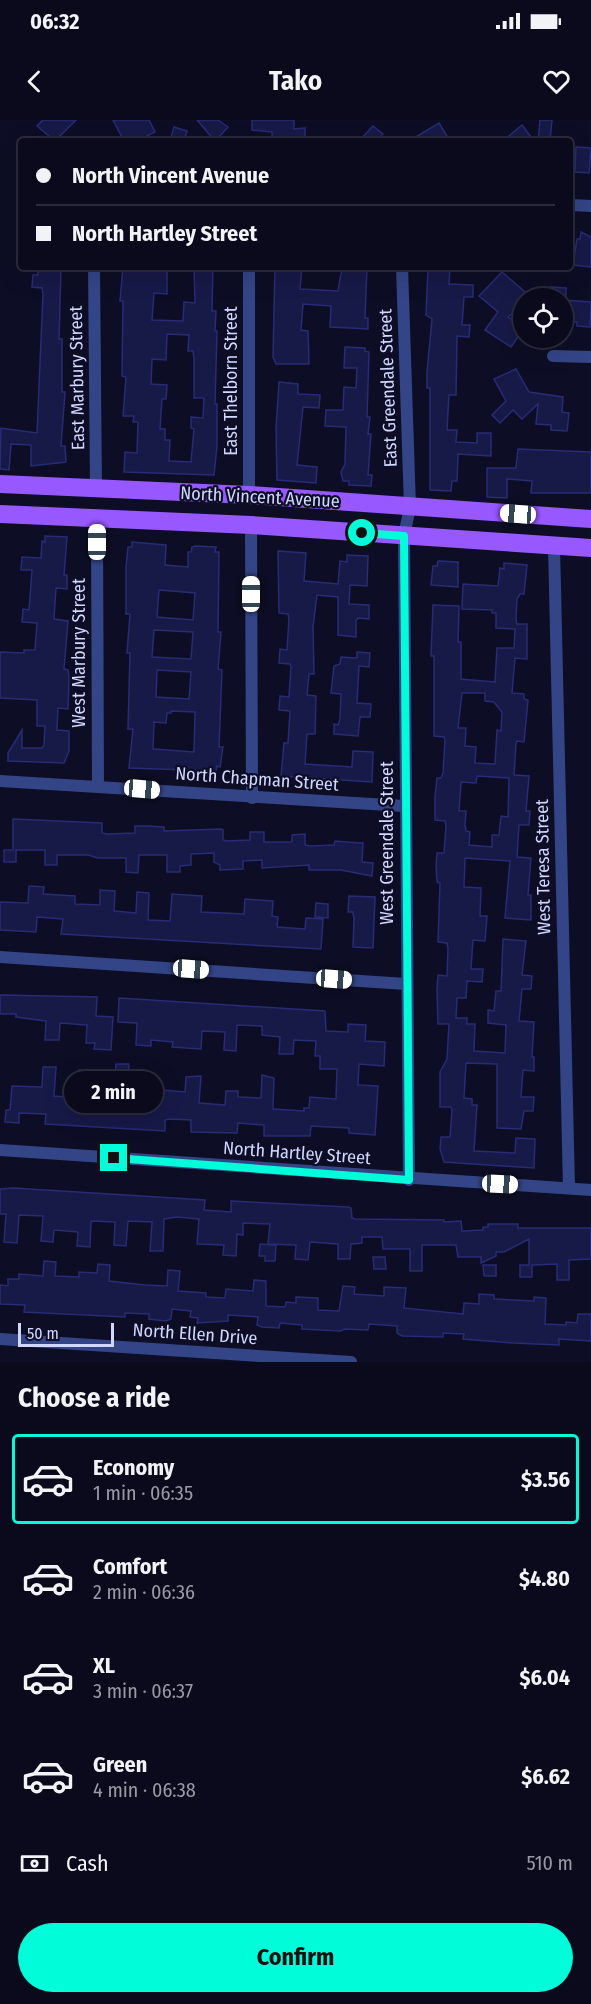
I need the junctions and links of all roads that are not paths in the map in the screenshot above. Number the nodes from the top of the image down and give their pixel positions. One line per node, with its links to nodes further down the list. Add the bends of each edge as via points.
1 (573, 205): 2 (street)
2 (591, 206)
3 (94, 270): 9 (street, East Marbury Street)
4 (249, 270): 10 (street, East Thelborn Street)
5 (402, 270): 11 (street, East Greendale Street)
6 (553, 356): 7 (street)
7 (591, 357)
8 (0, 484): 9 (main road, North Vincent Avenue)
9 (96, 489): 10 (main road, North Vincent Avenue)
10 (249, 495): 11 (main road, North Vincent Avenue)
11 (410, 507): 13 (main road, North Vincent Avenue); 16 (street, West Greendale Street)
12 (0, 514): 14 (main road, North Vincent Avenue)
13 (591, 519)
14 (97, 520): 15 (main road, North Vincent Avenue); 20 (street, West Marbury Street)
15 (250, 525): 16 (main road, North Vincent Avenue); 21 (street)
16 (404, 536): 17 (main road, North Vincent Avenue); 22 (street, West Greendale Street)
17 (554, 546): 18 (main road, North Vincent Avenue); 27 (street, West Teresa Street)
18 (591, 548)
19 (0, 781): 20 (street, North Chapman Street)
20 (98, 785): 21 (street, North Chapman Street)
21 (252, 798): 22 (street, North Chapman Street)
22 (404, 806): 24 (street, West Greendale Street)
23 (0, 957): 24 (street)
24 (406, 984): 26 (street, West Greendale Street)
25 (0, 1150): 26 (street, North Hartley Street)
26 (409, 1180): 27 (street, North Hartley Street)
27 (568, 1188): 28 (street, North Hartley Street)
28 (591, 1190)
29 (0, 1339): 30 (street, North Ellen Drive)
30 (351, 1362)

